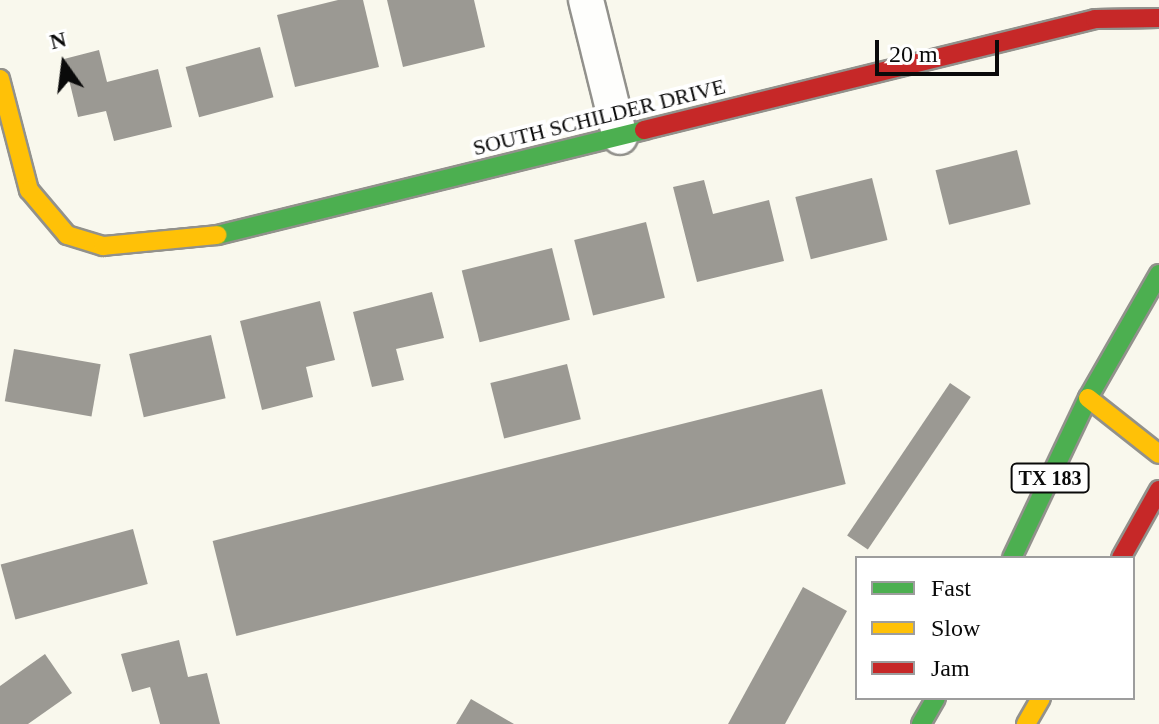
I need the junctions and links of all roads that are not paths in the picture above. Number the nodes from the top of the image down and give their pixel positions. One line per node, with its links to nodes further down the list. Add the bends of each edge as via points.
1 (586, 0): 4 (street)
2 (1159, 18): 4 (street, SOUTH SCHILDER DRIVE, via 1095,19)
3 (0, 79): 4 (street, SOUTH SCHILDER DRIVE, via 29,190 67,235 103,246 201,239)
4 (620, 137)
5 (1159, 274): 6 (street, TX 183)
6 (1088, 398): 7 (street); 9 (street, TX 183)
7 (1159, 454)
8 (1159, 490): 10 (street)
9 (1013, 556)
10 (1122, 556)
11 (935, 700): 13 (street)
12 (1040, 700): 14 (street)
13 (921, 724)
14 (1026, 724)

